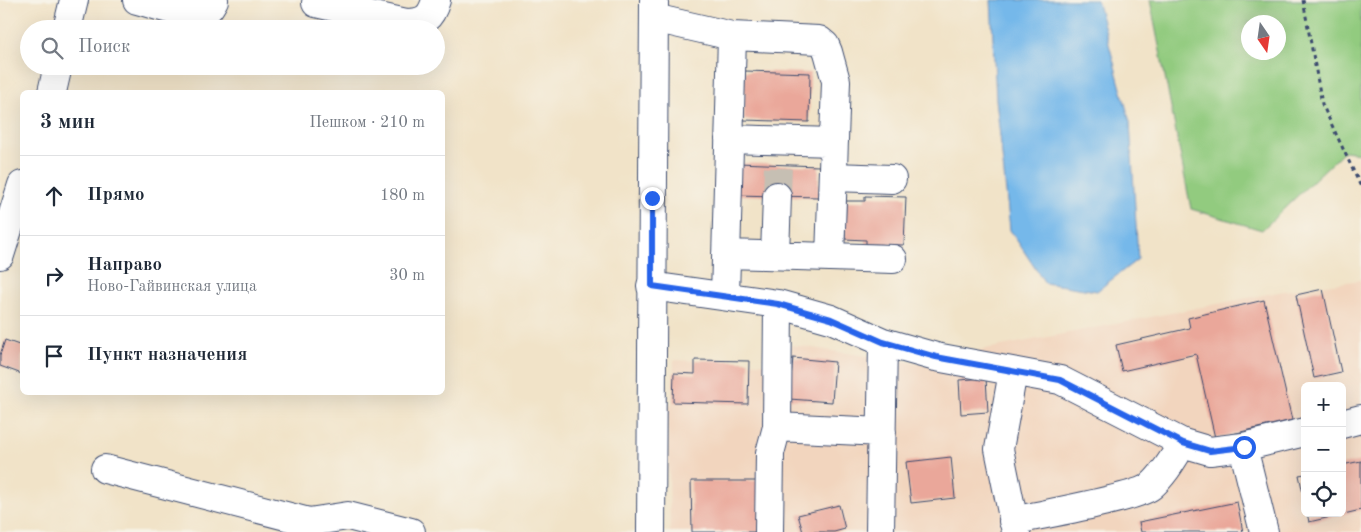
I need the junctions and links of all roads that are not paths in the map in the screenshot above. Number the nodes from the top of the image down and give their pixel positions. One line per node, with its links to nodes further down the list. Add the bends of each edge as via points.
1 (74, 0): 7 (main road)
2 (137, 0): 3 (main road, via 192,13 204,12)
3 (214, 0)
4 (436, 0): 9 (main road)
5 (316, 3): 8 (main road)
6 (654, 9): 10 (main road); 24 (main road)
7 (69, 20)
8 (392, 20)
9 (425, 20)
10 (732, 36): 13 (main road); 14 (main road, via 810,38 826,45 836,81)
11 (56, 75): 12 (main road)
12 (52, 90)
13 (729, 139): 14 (main road, via 778,153); 19 (main road)
14 (834, 142): 15 (main road)
15 (833, 177): 16 (main road); 22 (main road)
16 (892, 179)
17 (20, 191): 20 (main road)
18 (777, 196): 21 (main road)
19 (726, 254): 21 (main road); 25 (main road)
20 (0, 255)
21 (775, 255): 22 (main road)
22 (830, 257): 23 (main road)
23 (893, 259)
24 (652, 286): 25 (main road); 40 (main road)
25 (725, 296): 26 (main road)
26 (778, 304): 27 (main road, via 831,319); 31 (main road)
27 (883, 342): 28 (main road, via 936,357); 32 (main road)
28 (1013, 372): 34 (main road, via 1060,380); 37 (main road, via 999,449)
29 (1361, 419): 30 (main road)
30 (1346, 423)
31 (777, 426): 32 (main road); 41 (main road, via 770,453)
32 (882, 432): 42 (main road)
33 (1301, 433): 35 (main road)
34 (1183, 443): 35 (main road, via 1210,451); 37 (main road, via 1150,488)
35 (1244, 447): 43 (main road)
36 (105, 469): 38 (main road)
37 (1015, 526)
38 (308, 527): 39 (main road, via 348,516)
39 (410, 532)
40 (651, 532)
41 (769, 532)
42 (880, 532)
43 (1264, 532)

